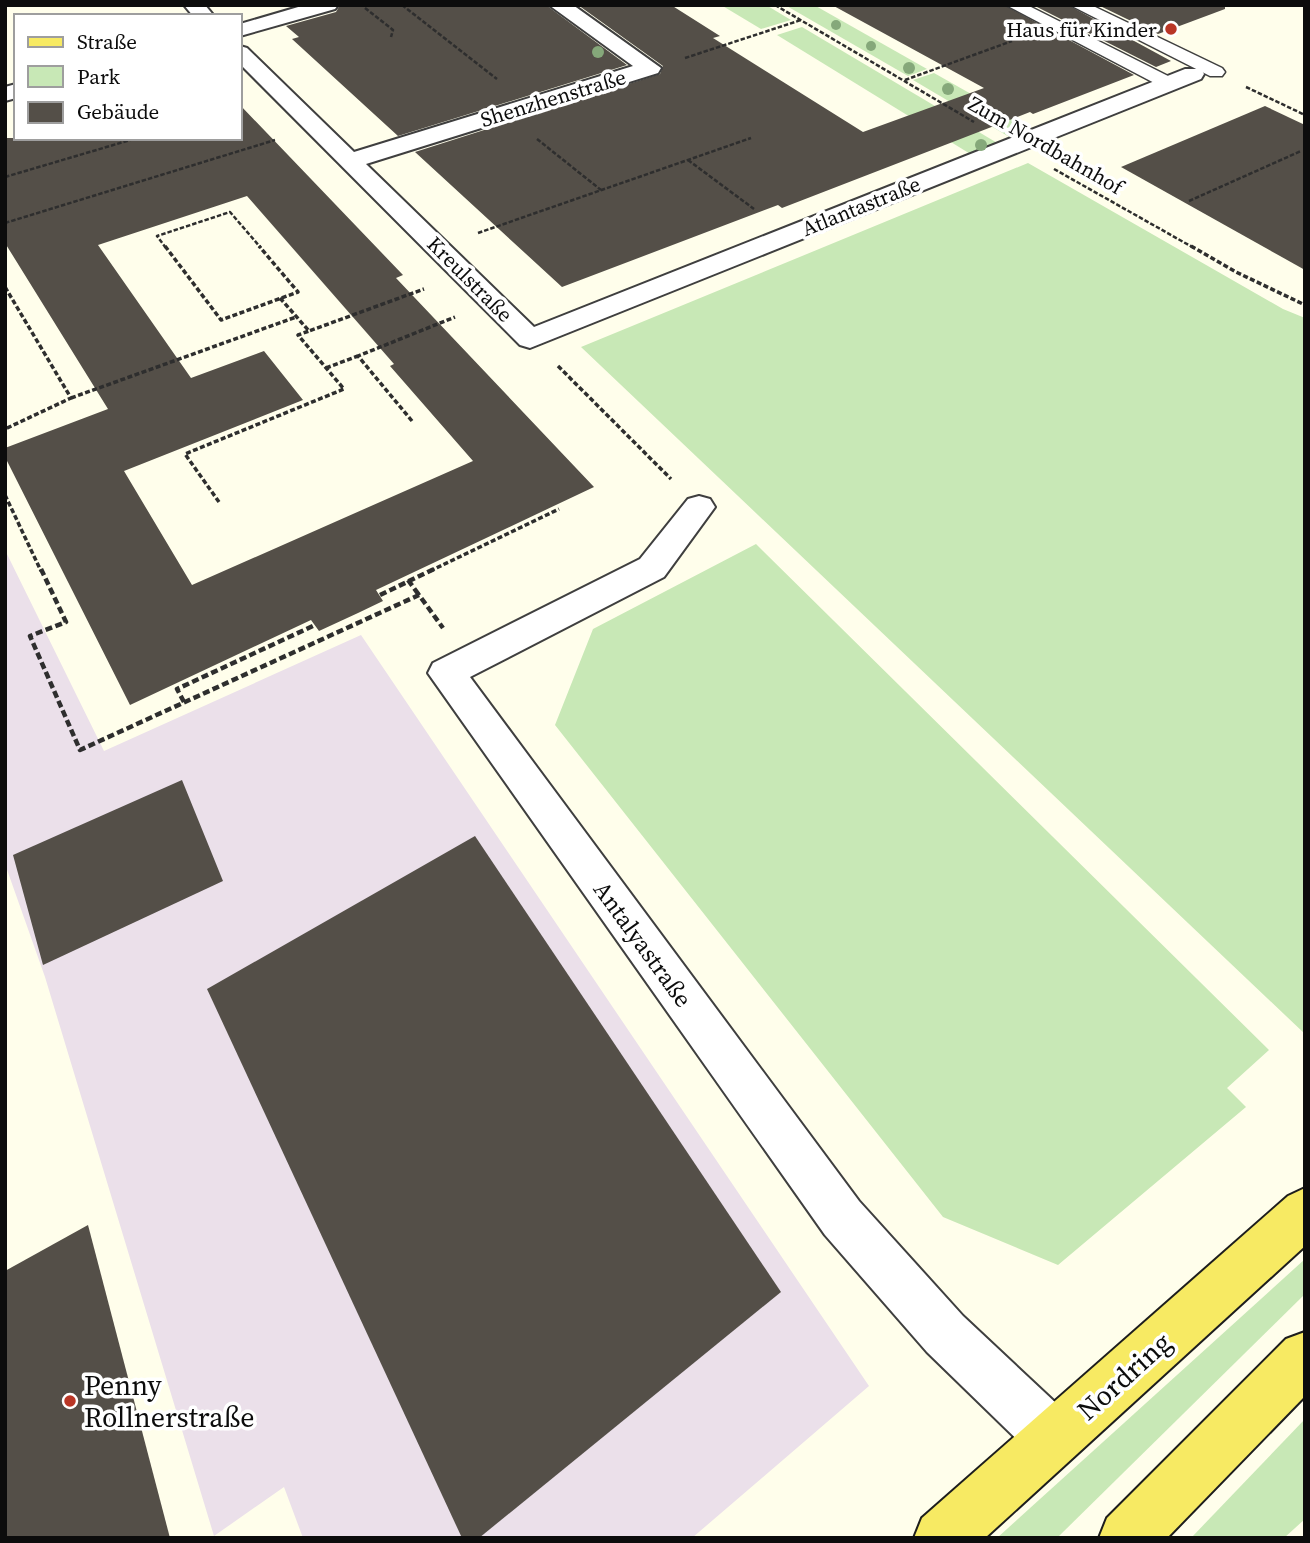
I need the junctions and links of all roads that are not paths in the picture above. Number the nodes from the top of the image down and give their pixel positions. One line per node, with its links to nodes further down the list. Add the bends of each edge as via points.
1 (328, 5): 5 (street)
2 (559, 5): 9 (street, Shenzhenstraße, via 650,68)
3 (1014, 5): 8 (lane)
4 (1078, 5): 7 (lane)
5 (242, 29)
6 (242, 54): 9 (street, Kreulstraße)
7 (1204, 73): 8 (street, Atlantastraße)
8 (1168, 83): 10 (street, Atlantastraße)
9 (350, 161): 10 (street, Kreulstraße)
10 (530, 339)
11 (699, 507): 14 (street, Antalyastraße, via 652,568 446,673 842,1218 945,1334)
12 (1305, 1213): 14 (main road, Nordring)
13 (1305, 1358): 16 (main road)
14 (1054, 1438): 15 (main road, Nordring)
15 (942, 1538)
16 (1127, 1538)

